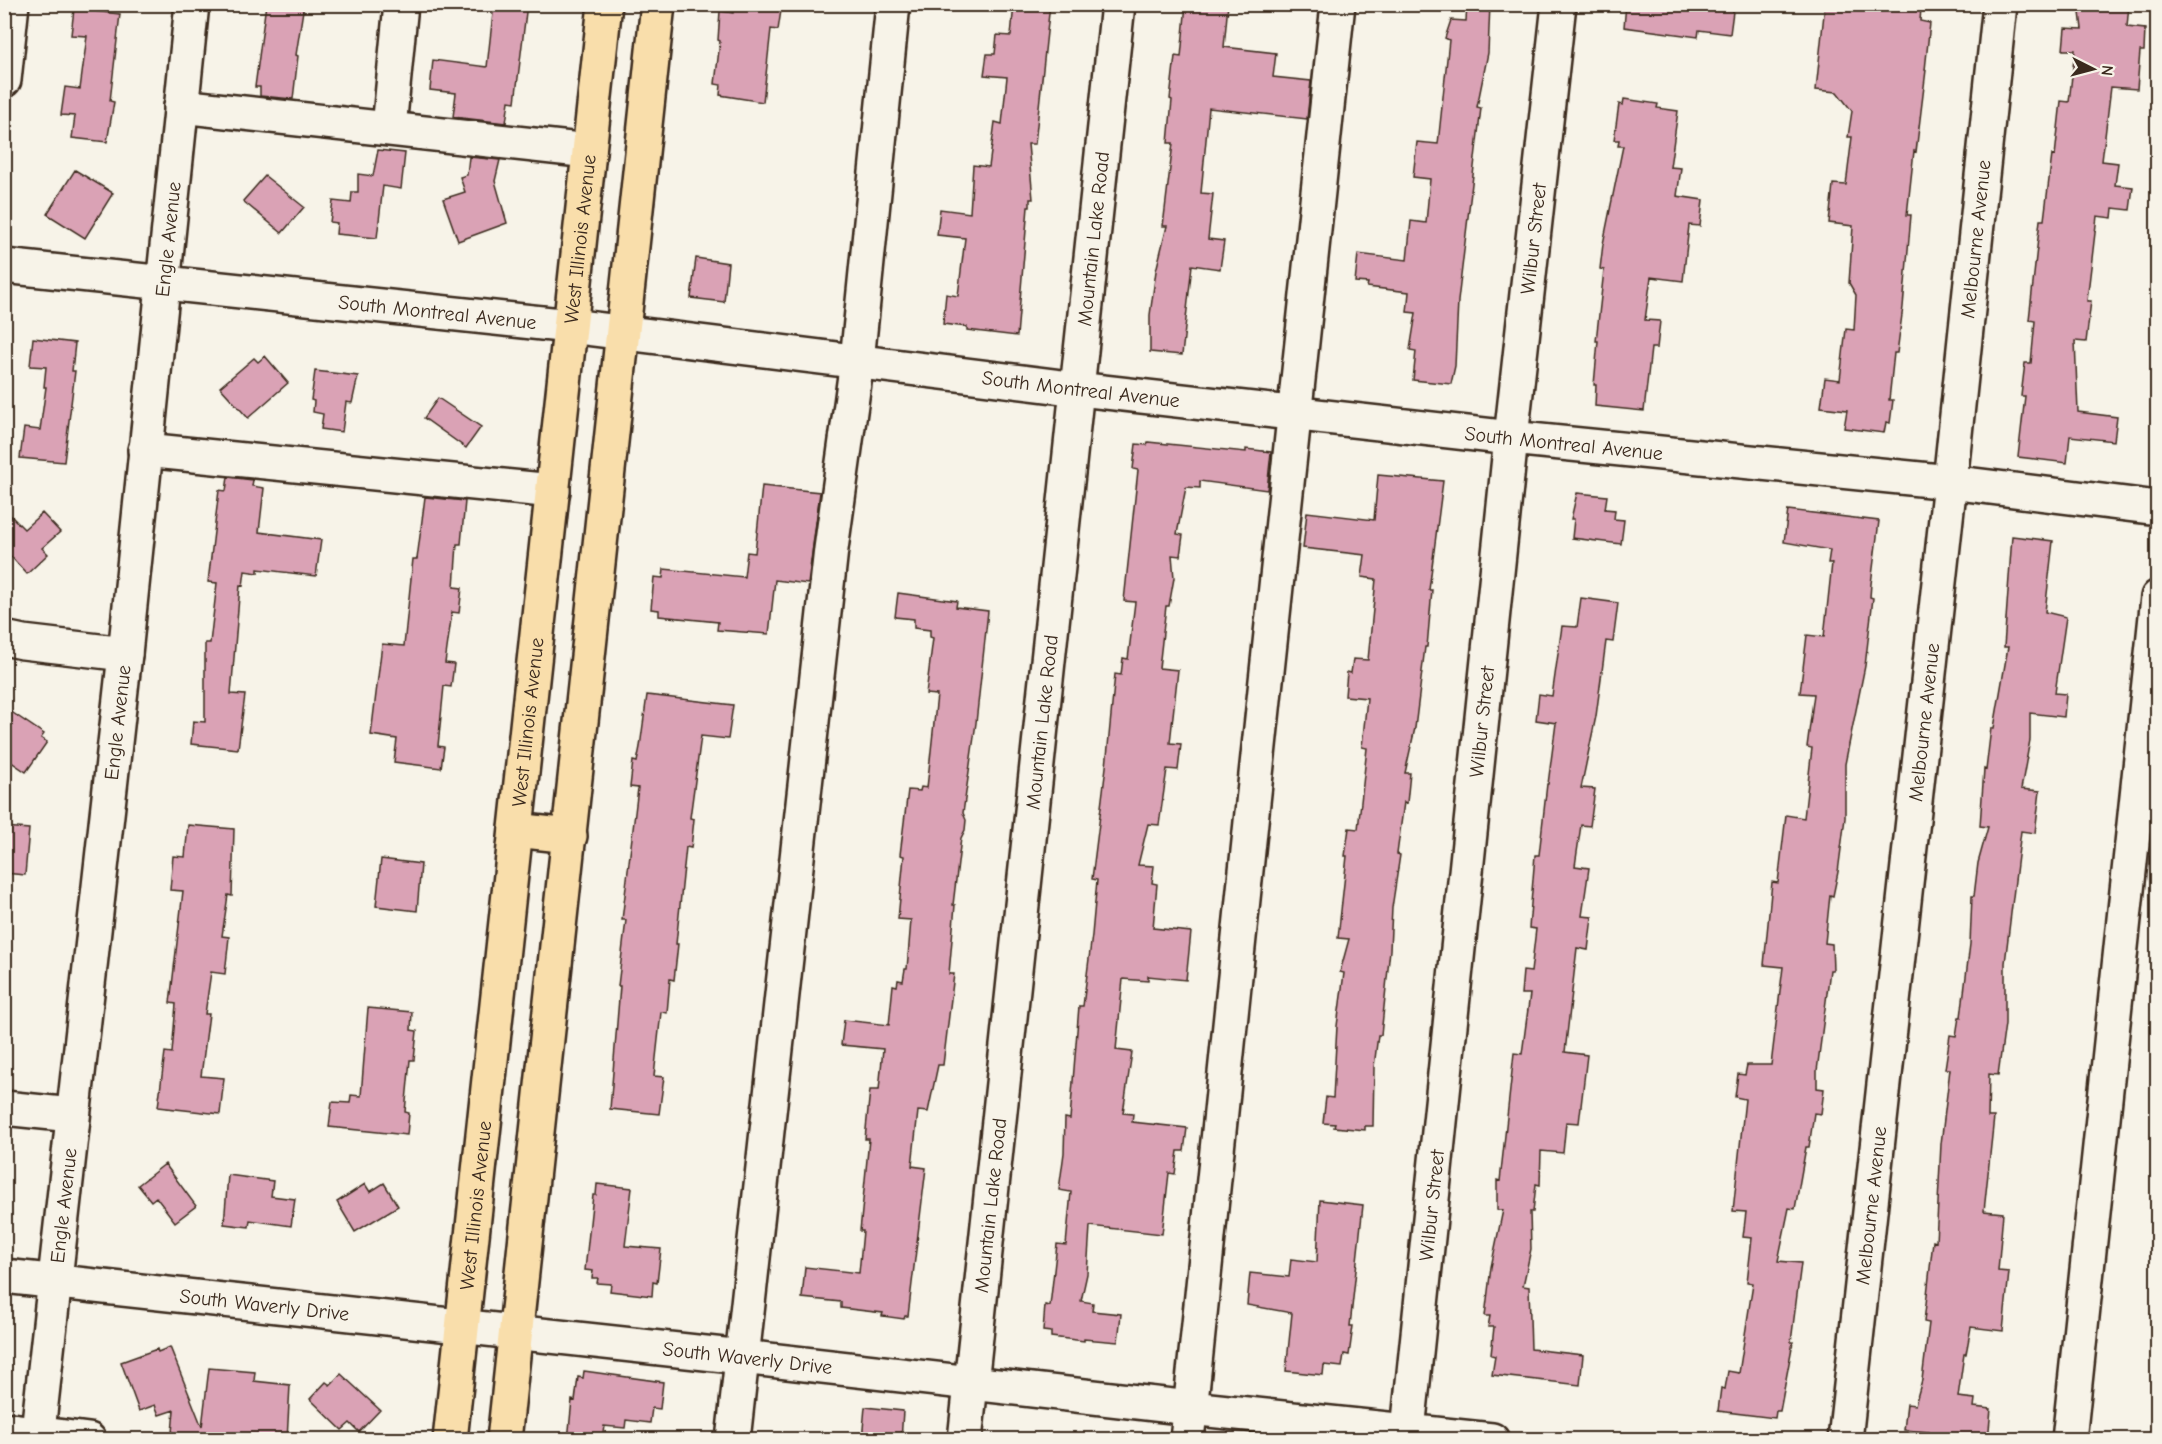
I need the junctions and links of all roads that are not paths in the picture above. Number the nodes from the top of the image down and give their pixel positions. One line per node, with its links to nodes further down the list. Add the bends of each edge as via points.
1 (12, 4): 11 (street)
2 (192, 4): 12 (street, Engle Avenue)
3 (401, 4): 13 (street)
4 (605, 4): 14 (main road, West Illinois Avenue)
5 (658, 4): 18 (main road)
6 (893, 4): 19 (street)
7 (1118, 4): 20 (street, Mountain Lake Road)
8 (1338, 4): 21 (street)
9 (1559, 4): 22 (street, Wilbur Street)
10 (2000, 4): 24 (street, Melbourne Avenue)
11 (5, 60)
12 (181, 106): 13 (street); 16 (street, Engle Avenue)
13 (389, 128): 14 (street)
14 (589, 151): 17 (main road, West Illinois Avenue)
15 (4, 266): 16 (street, South Montreal Avenue)
16 (163, 284): 17 (street, South Montreal Avenue); 23 (street, Engle Avenue)
17 (570, 326): 18 (street, South Montreal Avenue); 25 (main road, West Illinois Avenue)
18 (624, 333): 19 (street, South Montreal Avenue); 31 (main road)
19 (856, 361): 20 (street, South Montreal Avenue); 38 (street, via 831,549)
20 (1078, 388): 21 (street, South Montreal Avenue); 39 (street, Mountain Lake Road)
21 (1293, 413): 22 (street, South Montreal Avenue); 40 (street)
22 (1511, 438): 24 (street, South Montreal Avenue); 42 (street, Wilbur Street)
23 (145, 450): 25 (street); 29 (street, Engle Avenue)
24 (1950, 482): 26 (street, South Montreal Avenue); 50 (street, Melbourne Avenue)
25 (553, 491): 30 (main road, West Illinois Avenue)
26 (2157, 508)
27 (2157, 597): 51 (street)
28 (4, 638): 29 (street)
29 (124, 654): 33 (street, Engle Avenue)
30 (516, 830): 31 (main road); 36 (main road, West Illinois Avenue)
31 (570, 836): 37 (main road)
32 (4, 1108): 33 (street)
33 (72, 1115): 35 (street, Engle Avenue)
34 (4, 1276): 35 (street, South Waverly Drive)
35 (53, 1283): 36 (street, South Waverly Drive); 43 (street, Engle Avenue)
36 (462, 1328): 37 (street, South Waverly Drive); 45 (main road, West Illinois Avenue)
37 (516, 1333): 38 (street, South Waverly Drive); 46 (main road)
38 (742, 1357): 39 (street, South Waverly Drive); 47 (street)
39 (970, 1382): 40 (street, South Waverly Drive); 48 (street, Mountain Lake Road)
40 (1188, 1424): 42 (street, South Waverly Drive)
41 (4, 1430): 43 (street)
42 (1407, 1435): 49 (street, South Waverly Drive)
43 (38, 1436): 44 (street)
44 (89, 1440)
45 (450, 1440)
46 (504, 1440)
47 (733, 1440)
48 (964, 1440)
49 (1492, 1440)
50 (1845, 1440)
51 (2069, 1440)

